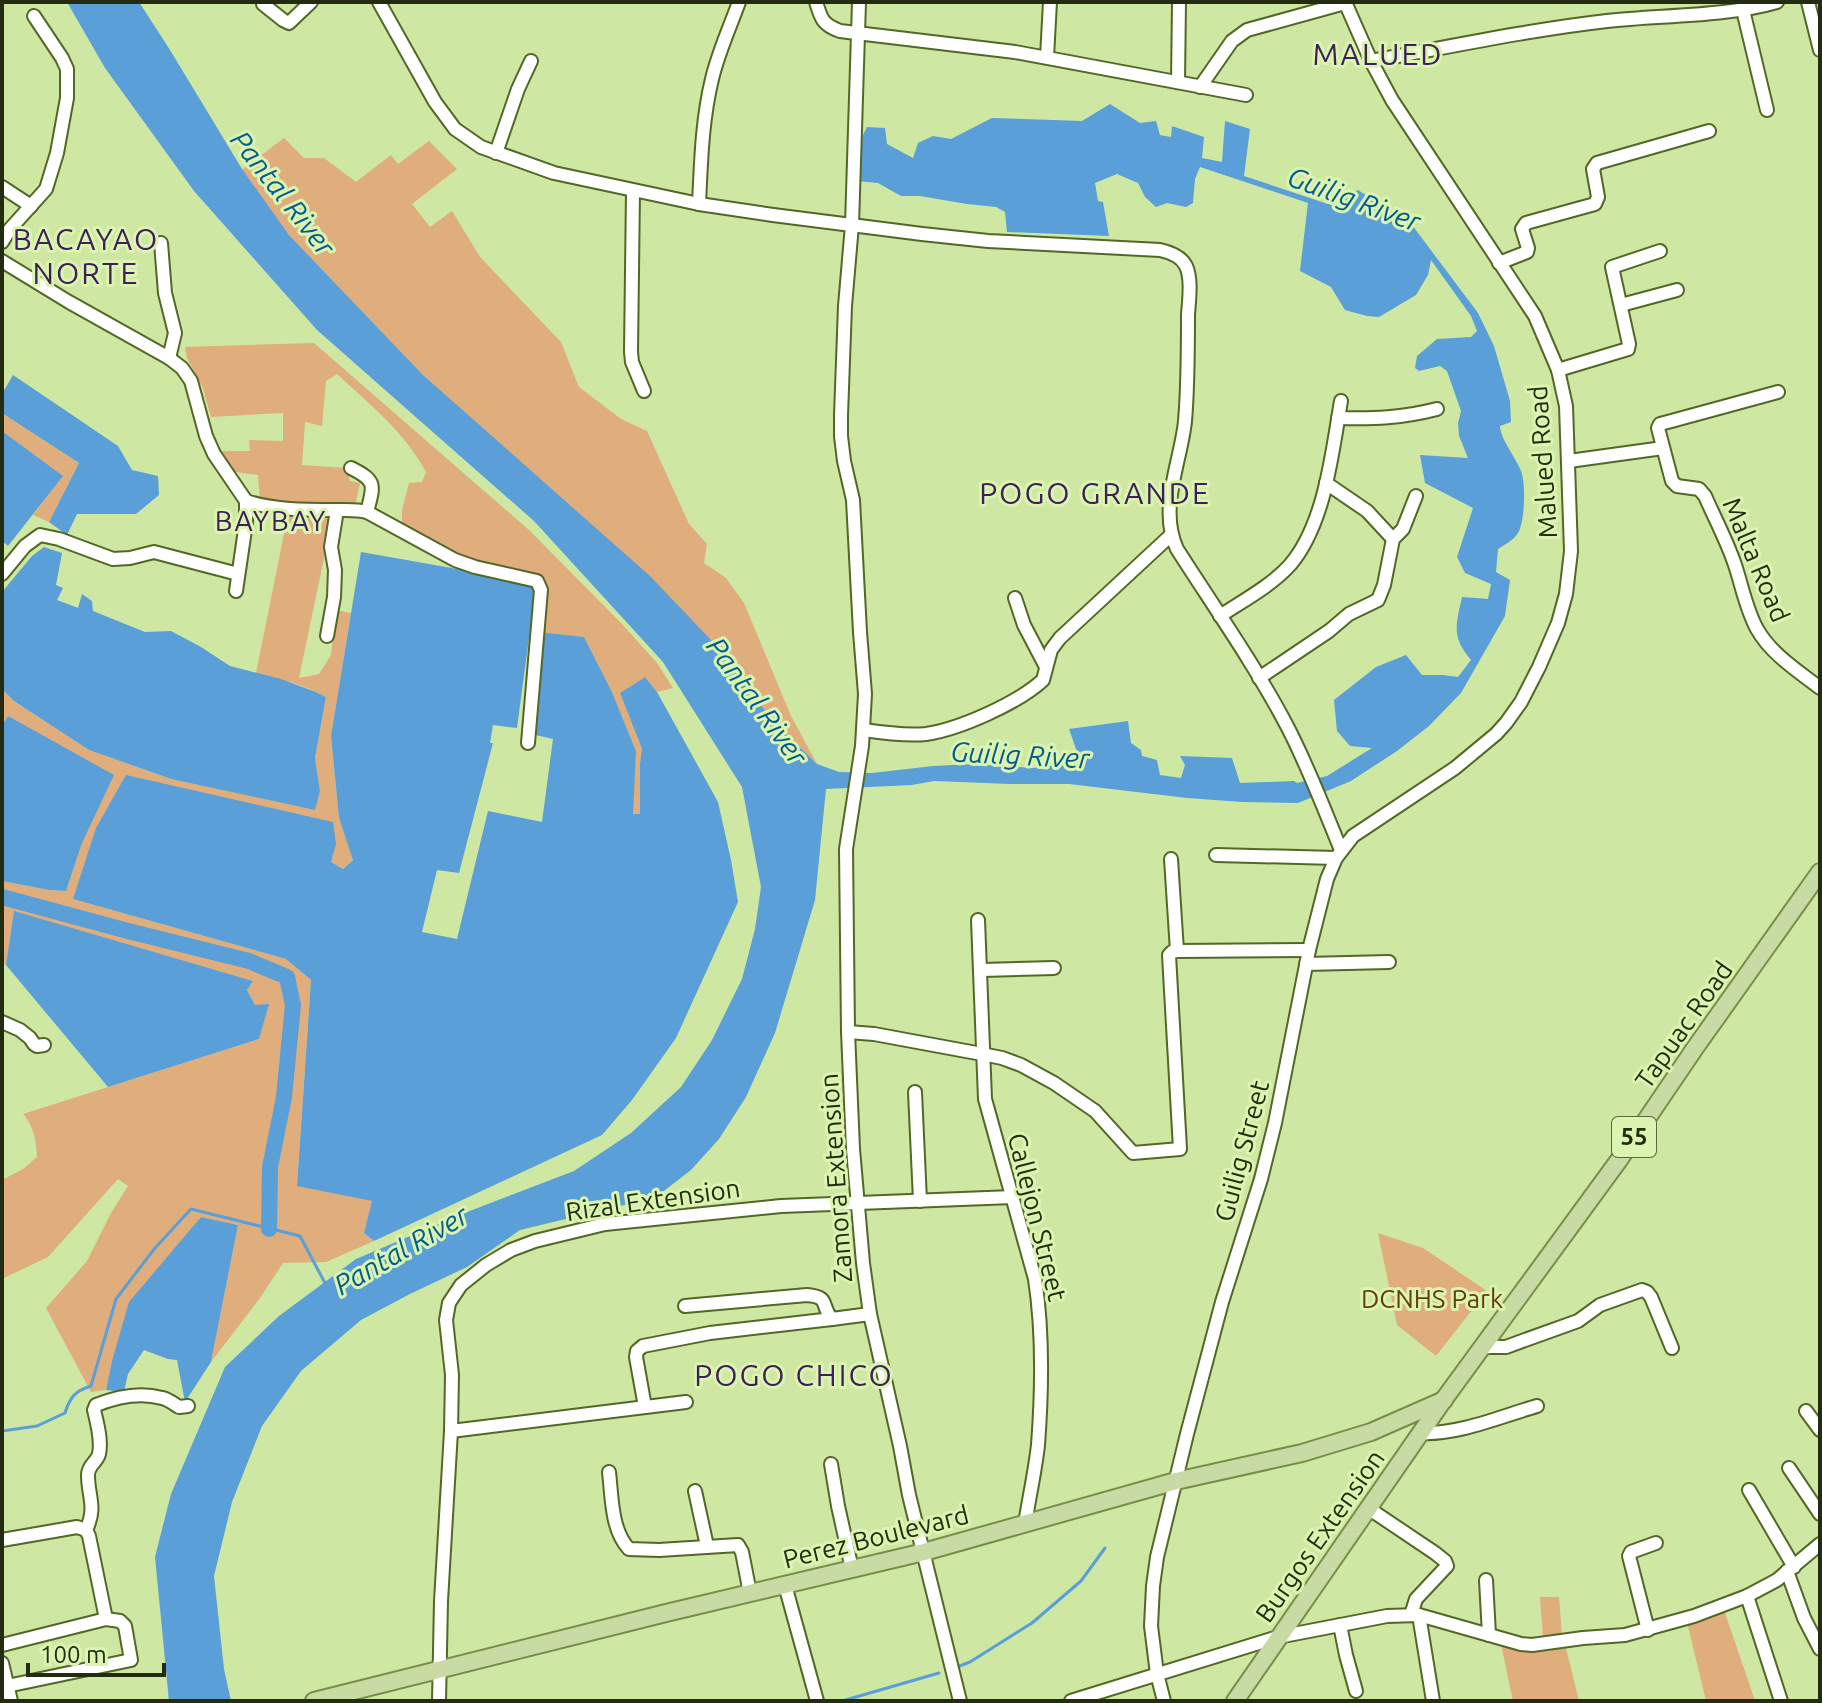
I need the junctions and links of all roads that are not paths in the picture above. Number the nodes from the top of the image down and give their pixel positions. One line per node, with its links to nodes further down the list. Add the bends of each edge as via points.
1 (311, 2): 11 (street, via 289,23)
2 (379, 2): 24 (street, via 449,123)
3 (739, 2): 27 (street, via 711,81)
4 (816, 2): 14 (street, via 829,27)
5 (859, 2): 14 (street, Zamora Extension)
6 (1050, 2): 16 (street)
7 (1179, 2): 19 (street)
8 (1345, 2): 18 (street, Malued Road); 20 (street, via 1247,30 1232,41)
9 (1808, 2): 15 (street)
10 (1773, 3): 12 (street)
11 (263, 4)
12 (1743, 10): 18 (street, via 1606,21); 22 (street)
13 (34, 16): 28 (street, via 67,69 67,98 53,171)
14 (856, 34): 16 (street); 29 (street, Zamora Extension)
15 (1820, 50)
16 (1047, 57): 19 (street)
17 (531, 61): 24 (street)
18 (1371, 61): 34 (street, Malued Road)
19 (1178, 82): 20 (street)
20 (1200, 87): 21 (street)
21 (1246, 95)
22 (1767, 110)
23 (1709, 131): 34 (street, via 1597,163 1595,204 1526,223 1522,229 1527,252)
24 (496, 153): 26 (street)
25 (2, 187): 28 (street)
26 (633, 191): 27 (street); 39 (street, via 631,352)
27 (699, 204): 29 (street)
28 (31, 206): 30 (street)
29 (852, 225): 52 (street, via 988,241 1160,250 1183,261 1189,276 1188,361); 63 (street, Zamora Extension, via 841,436 854,512)
30 (2, 242)
31 (161, 243): 37 (street, via 175,333)
32 (1660, 251): 36 (street, via 1612,267)
33 (2, 261): 37 (street)
34 (1499, 263): 38 (street, Malued Road, via 1535,316)
35 (1677, 290): 36 (street)
36 (1621, 305): 38 (street, via 1628,349)
37 (169, 358): 49 (street, via 191,381 214,454)
38 (1558, 370): 45 (street, Malued Road)
39 (644, 391)
40 (1778, 392): 44 (street, via 1660,424)
41 (1341, 401): 43 (street)
42 (1437, 409): 43 (street, via 1408,417)
43 (1338, 418): 47 (street)
44 (1663, 448): 45 (street); 62 (street, Malta Road, via 1675,485 1699,489 1705,496 1757,630 1793,669)
45 (1569, 461): 65 (street, Malued Road, via 1571,551 1566,594 1530,687 1496,734)
46 (351, 468): 51 (street, via 372,482)
47 (1326, 483): 53 (street, via 1367,511); 58 (street, via 1302,547 1290,564)
48 (1416, 496): 53 (street, via 1403,529)
49 (246, 501): 50 (street); 55 (street)
50 (337, 510): 51 (street); 59 (street)
51 (367, 512): 64 (street, via 455,560 540,584)
52 (1171, 535): 58 (street); 60 (street, via 1060,638)
53 (1393, 539): 61 (street, via 1378,600 1349,614)
54 (2, 574): 55 (street, via 40,535 113,559 154,552)
55 (238, 574): 56 (street)
56 (236, 591)
57 (1015, 598): 60 (street)
58 (1220, 616): 61 (street)
59 (327, 636)
60 (1046, 667): 63 (street, via 1043,680 1012,702 938,731)
61 (1259, 678): 66 (street, via 1308,770)
62 (1820, 688)
63 (864, 730): 77 (street, Zamora Extension, via 846,849)
64 (528, 743)
65 (1353, 836): 66 (street, Guilig Street)
66 (1339, 854): 67 (street); 72 (street, Guilig Street, via 1327,879)
67 (1216, 855)
68 (1171, 859): 71 (street)
69 (1820, 872): 87 (main road, Tapuac Road / 55)
70 (978, 920): 75 (street, Callejon Street)
71 (1177, 951): 72 (street); 79 (street, via 1168,960 1180,1149 1133,1153 1095,1111 1054,1083 1021,1065)
72 (1308, 957): 73 (street); 101 (street, Guilig Street, via 1267,1157 1222,1302)
73 (1389, 962)
74 (1054, 968): 75 (street)
75 (982, 970): 79 (street, Callejon Street)
76 (2, 1022): 78 (street, via 37,1046)
77 (848, 1032): 79 (street); 83 (street, Zamora Extension)
78 (44, 1045)
79 (982, 1054): 81 (street, Callejon Street, via 985,1099)
80 (915, 1092): 82 (street)
81 (1013, 1197): 82 (street, Rizal Extension); 106 (street, Callejon Street, via 1035,1279 1041,1327 1038,1446)
82 (920, 1201): 83 (street, Rizal Extension)
83 (859, 1203): 85 (street, Zamora Extension); 96 (street, Rizal Extension, via 605,1224 511,1250 461,1285 449,1303)
84 (685, 1306): 86 (street, via 815,1295 824,1300)
85 (870, 1314): 86 (street); 112 (street, Zamora Extension)
86 (832, 1319): 93 (street, via 643,1346 636,1357)
87 (1481, 1347): 88 (street, via 1506,1347 1642,1290 1651,1297); 89 (main road, Tapuac Road / 55)
88 (1672, 1348)
89 (1444, 1400): 97 (main road, Burgos Extension / 55); 101 (main road, Perez Boulevard, via 1349,1439)
90 (686, 1402): 93 (street)
91 (188, 1406): 107 (street, via 133,1395 96,1405 100,1450 88,1470 92,1509)
92 (1537, 1406): 97 (street, via 1455,1430)
93 (645, 1407): 96 (street)
94 (1806, 1411): 95 (street)
95 (1820, 1430)
96 (451, 1431): 128 (street, Rizal Extension)
97 (1421, 1433): 104 (main road, Burgos Extension / 55)
98 (831, 1464): 113 (street)
99 (1789, 1468): 105 (street)
100 (609, 1472): 111 (street, via 615,1521 629,1549)
101 (1176, 1481): 106 (main road, Perez Boulevard); 129 (street, Guilig Street, via 1153,1586)
102 (1749, 1490): 114 (street)
103 (695, 1491): 111 (street)
104 (1368, 1508): 119 (street, via 1445,1561 1447,1566 1416,1599); 124 (main road, Burgos Extension / 55)
105 (1820, 1514)
106 (1025, 1524): 112 (main road, Perez Boulevard)
107 (86, 1530): 108 (street, via 77,1527); 120 (street)
108 (2, 1540)
109 (1656, 1543): 122 (street, via 1629,1556)
110 (1820, 1544): 114 (street)
111 (707, 1546): 117 (street, via 740,1546)
112 (924, 1552): 113 (main road, Perez Boulevard); 136 (street, Zamora Extension)
113 (852, 1569): 116 (main road, Perez Boulevard)
114 (1790, 1569): 118 (street); 126 (street, via 1804,1618)
115 (1486, 1580): 123 (street)
116 (785, 1585): 117 (main road, Perez Boulevard); 135 (street)
117 (750, 1593): 128 (main road, Perez Boulevard)
118 (1747, 1596): 122 (street); 141 (street)
119 (1415, 1615): 121 (street); 123 (street); 140 (street)
120 (106, 1619): 125 (street); 130 (street, via 125,1626 131,1660)
121 (1340, 1625): 124 (street); 131 (street)
122 (1648, 1630): 123 (street, via 1532,1645)
123 (1489, 1635)
124 (1278, 1637): 129 (street); 139 (main road, Burgos Extension / 55)
125 (2, 1645)
126 (1820, 1649)
127 (2, 1663): 130 (street)
128 (441, 1670): 133 (main road, Perez Boulevard); 134 (street, Rizal Extension)
129 (1157, 1674): 137 (street); 138 (street, Guilig Street)
130 (7, 1686): 132 (street)
131 (1356, 1691)
132 (11, 1701)
133 (314, 1701)
134 (439, 1701)
135 (817, 1701)
136 (960, 1701)
137 (1071, 1701)
138 (1164, 1701)
139 (1235, 1701)
140 (1433, 1701)
141 (1781, 1701)

